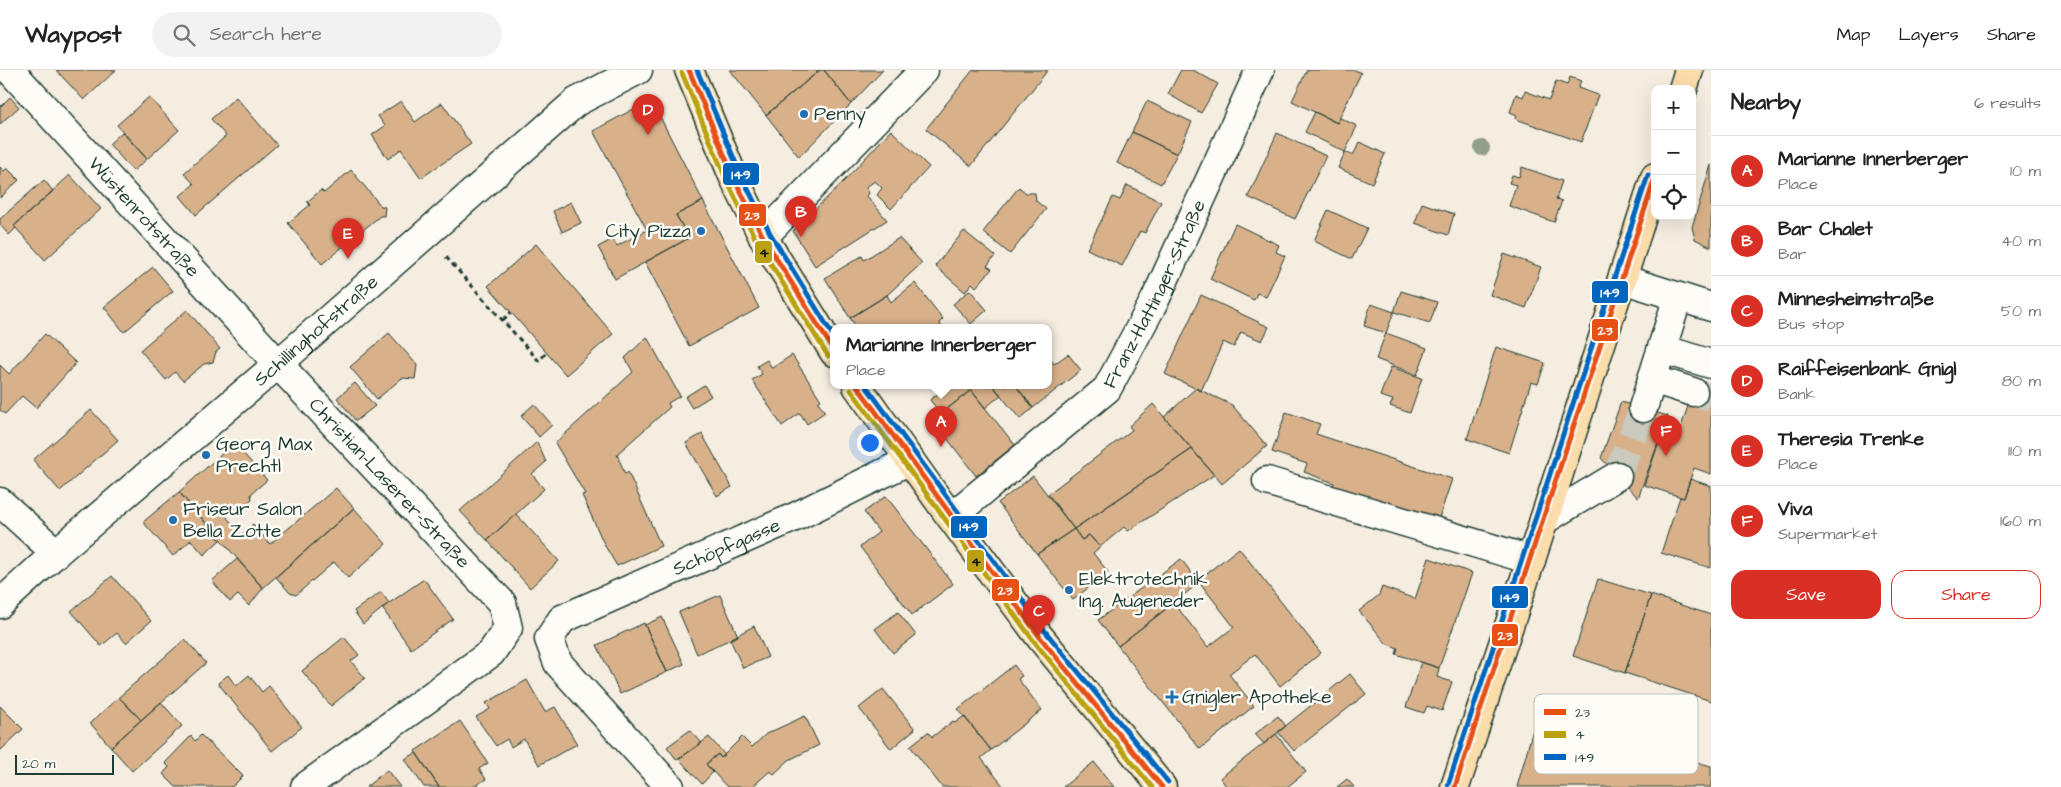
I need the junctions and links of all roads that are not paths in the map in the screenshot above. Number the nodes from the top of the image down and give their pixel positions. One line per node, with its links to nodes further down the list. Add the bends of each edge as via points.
1 (10, 70): 15 (street, Wüstenrotstraße)
2 (638, 70): 15 (street, Schillinghofstraße, via 576,102)
3 (689, 70): 9 (main road, via 733,176)
4 (924, 70): 9 (street)
5 (1260, 70): 25 (street, Franz-Hattinger-Straße, via 1155,300 1107,389)
6 (1689, 70): 7 (main road)
7 (1684, 85)
8 (1651, 189): 10 (main road)
9 (763, 237): 13 (main road)
10 (1622, 279): 11 (street); 26 (main road)
11 (1678, 296): 12 (street); 14 (street)
12 (1711, 307)
13 (830, 346)
14 (1662, 349): 16 (street); 17 (street)
15 (278, 364): 27 (street, Schillinghofstraße); 30 (street, Christian-Laserer-Straße, via 502,603 508,628 491,652)
16 (1711, 364)
17 (1652, 379): 19 (street); 20 (street)
18 (859, 389): 21 (main road)
19 (1693, 392)
20 (1643, 408)
21 (910, 460): 25 (main road); 31 (street, Schöpfgasse, via 797,516 562,619 549,639 558,663)
22 (1618, 476): 26 (street)
23 (1267, 482): 28 (street)
24 (0, 502): 27 (street)
25 (951, 517): 32 (main road, via 1039,636)
26 (1544, 520): 28 (main road)
27 (56, 553): 29 (street, Schillinghofstraße)
28 (1531, 560): 33 (main road)
29 (0, 604)
30 (305, 787)
31 (670, 787)
32 (1162, 787)
33 (1455, 787)

